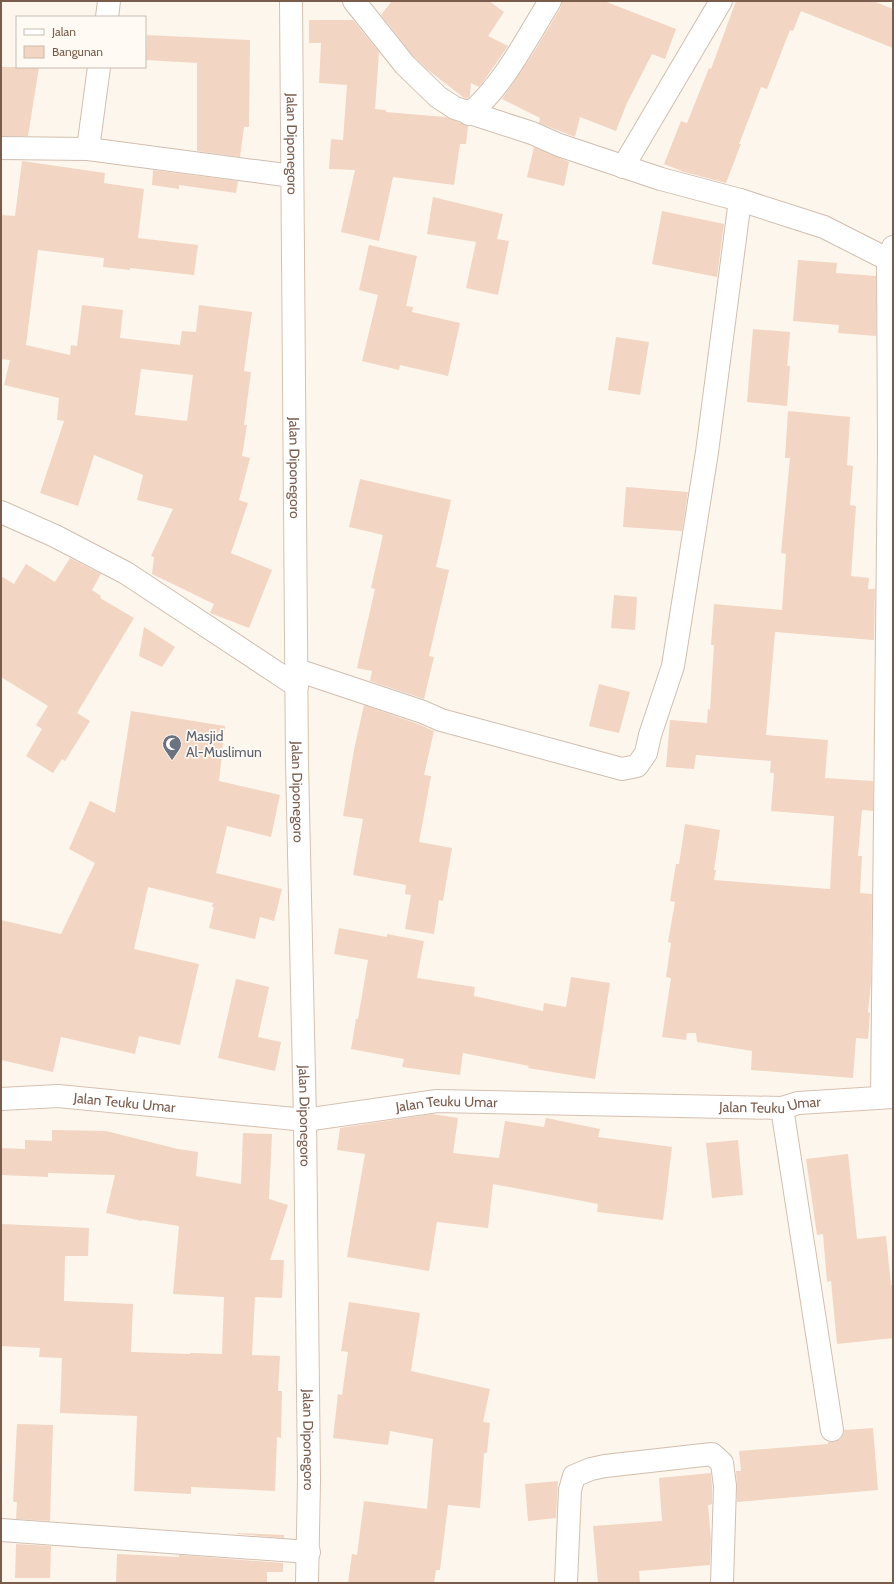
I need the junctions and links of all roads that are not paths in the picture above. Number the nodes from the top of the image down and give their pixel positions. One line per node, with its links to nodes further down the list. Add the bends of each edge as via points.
1 (109, 1): 6 (street)
2 (291, 1): 12 (street, Jalan Diponegoro)
3 (354, 1): 8 (street, via 420,80 438,97)
4 (550, 1): 8 (street, via 496,86)
5 (721, 1): 11 (street)
6 (107, 16)
7 (100, 68): 10 (street)
8 (469, 114): 11 (street, via 532,133)
9 (1, 148): 10 (street)
10 (88, 149): 12 (street)
11 (623, 167): 13 (street)
12 (292, 176): 16 (street, Jalan Diponegoro)
13 (740, 200): 14 (street, via 824,227); 16 (street, via 707,452 673,666 646,753 637,766 622,769)
14 (891, 256): 17 (street, via 887,725)
15 (1, 512): 16 (street, via 55,536 126,573)
16 (297, 678): 21 (street, Jalan Diponegoro)
17 (889, 747): 18 (street)
18 (887, 1097): 20 (street, Jalan Teuku Umar, via 798,1103)
19 (1, 1099): 21 (street, Jalan Teuku Umar, via 58,1096)
20 (782, 1108): 21 (street, Jalan Teuku Umar, via 437,1101); 22 (street)
21 (305, 1120): 24 (street, Jalan Diponegoro)
22 (832, 1430)
23 (1, 1530): 24 (street)
24 (309, 1552): 25 (street, Jalan Diponegoro)
25 (307, 1583)
26 (566, 1583): 27 (street, via 570,1490 574,1476 591,1468 712,1454 722,1463 725,1486)
27 (722, 1583)

